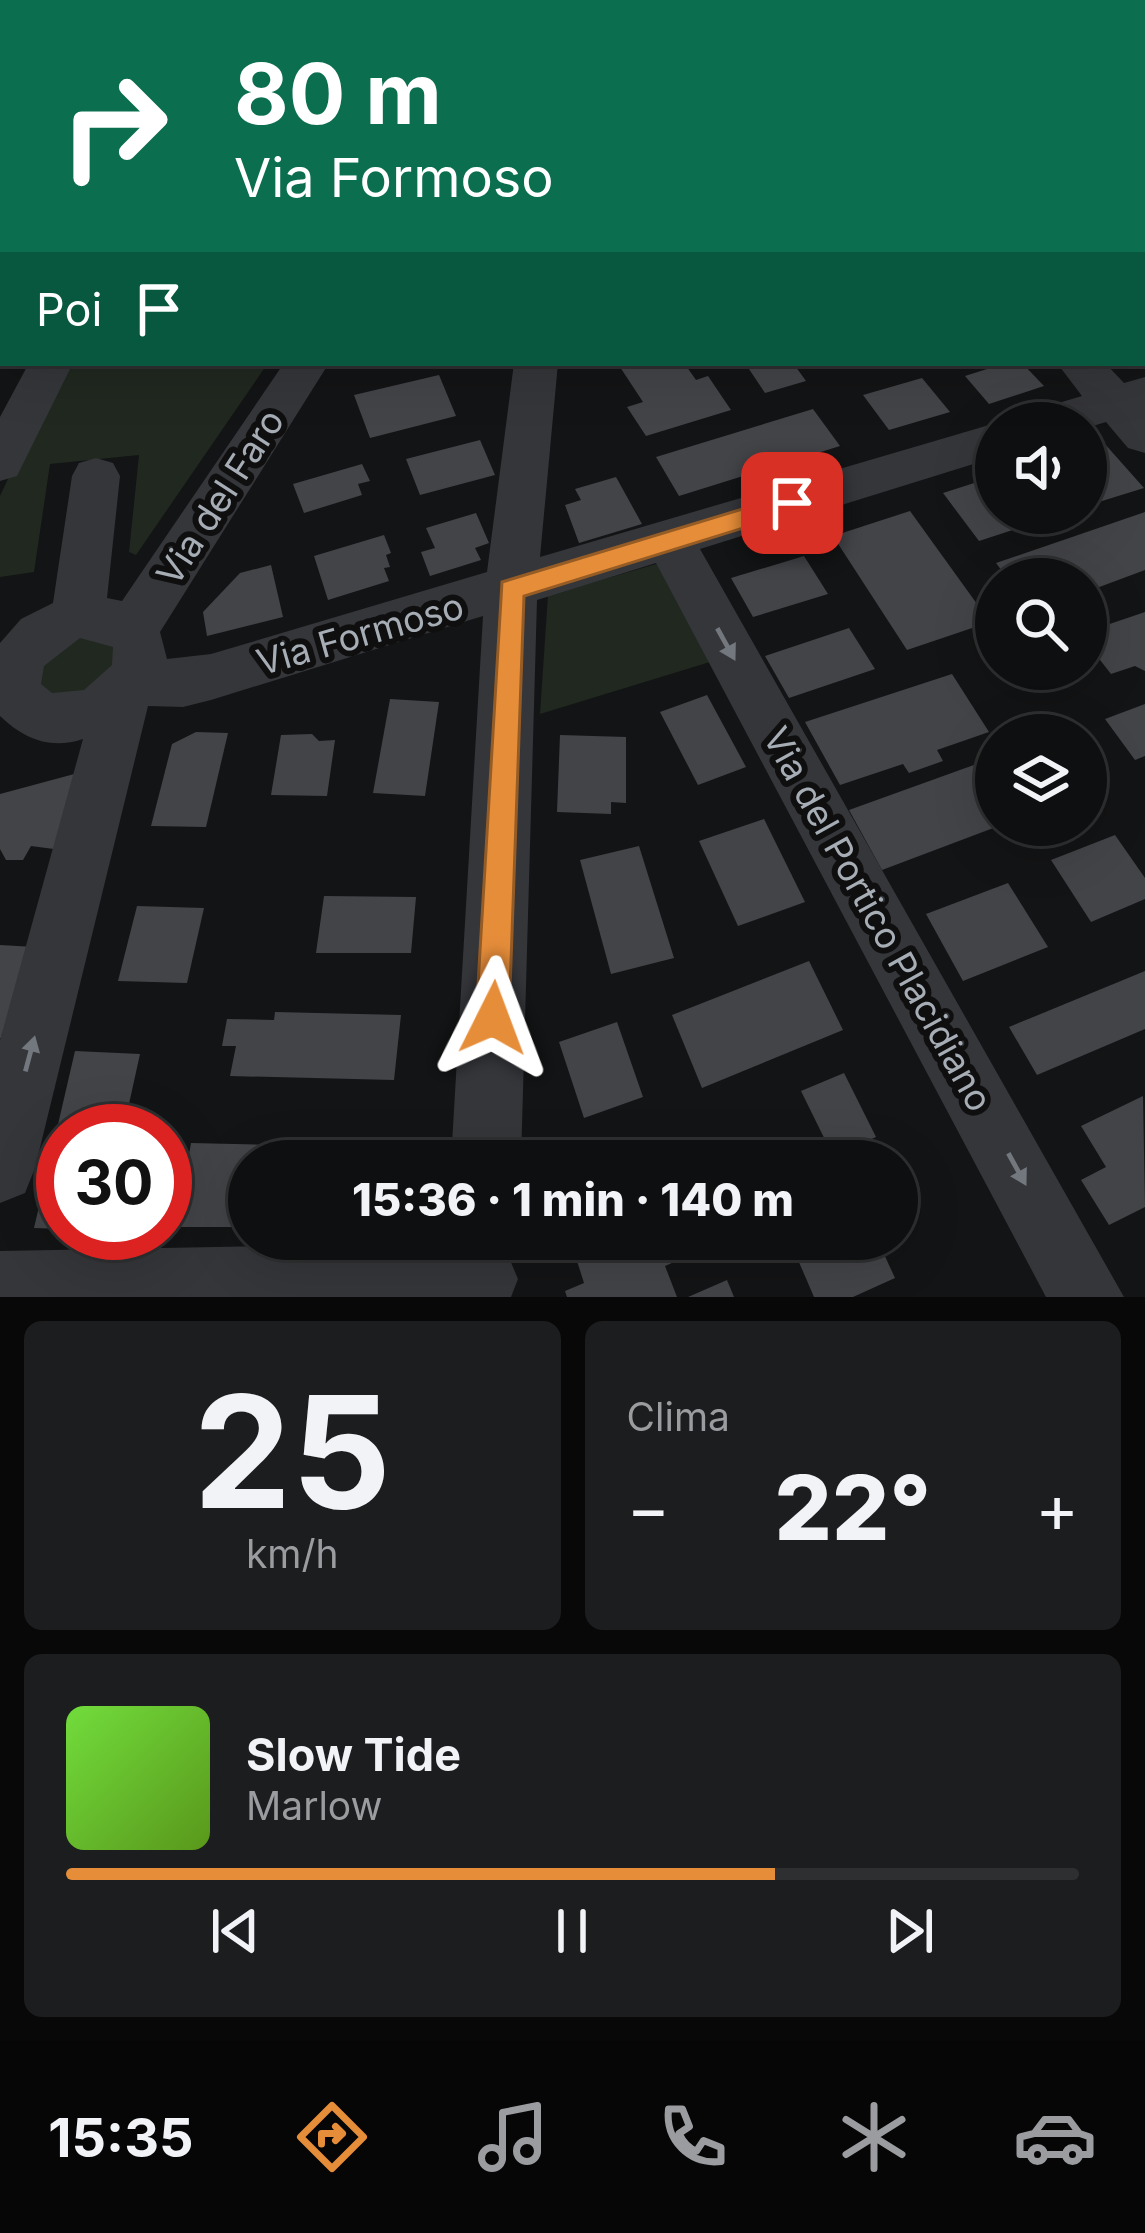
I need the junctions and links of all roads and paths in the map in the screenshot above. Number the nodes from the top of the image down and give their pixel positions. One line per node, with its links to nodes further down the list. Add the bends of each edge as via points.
1 (49, 366): 7 (street)
2 (305, 366): 13 (street, Via del Faro)
3 (536, 366): 10 (street)
4 (1083, 366): 5 (street)
5 (1135, 410)
6 (975, 447): 9 (street, Via Formoso)
7 (0, 463)
8 (96, 476): 11 (street)
9 (670, 542): 10 (street, Via Formoso); 19 (street, Via del Portico Placidiano, one-way to 19)
10 (512, 589): 13 (street, Via Formoso, via 211,677 183,682); 15 (street)
11 (78, 616): 12 (street); 13 (street, via 118,620)
12 (15, 634): 14 (street)
13 (129, 669): 14 (street, via 105,709 60,721); 16 (street, one-way to 13)
14 (12, 716)
15 (487, 1140)
16 (0, 1168)
17 (481, 1272): 18 (street)
18 (0, 1288)
19 (1087, 1297)

